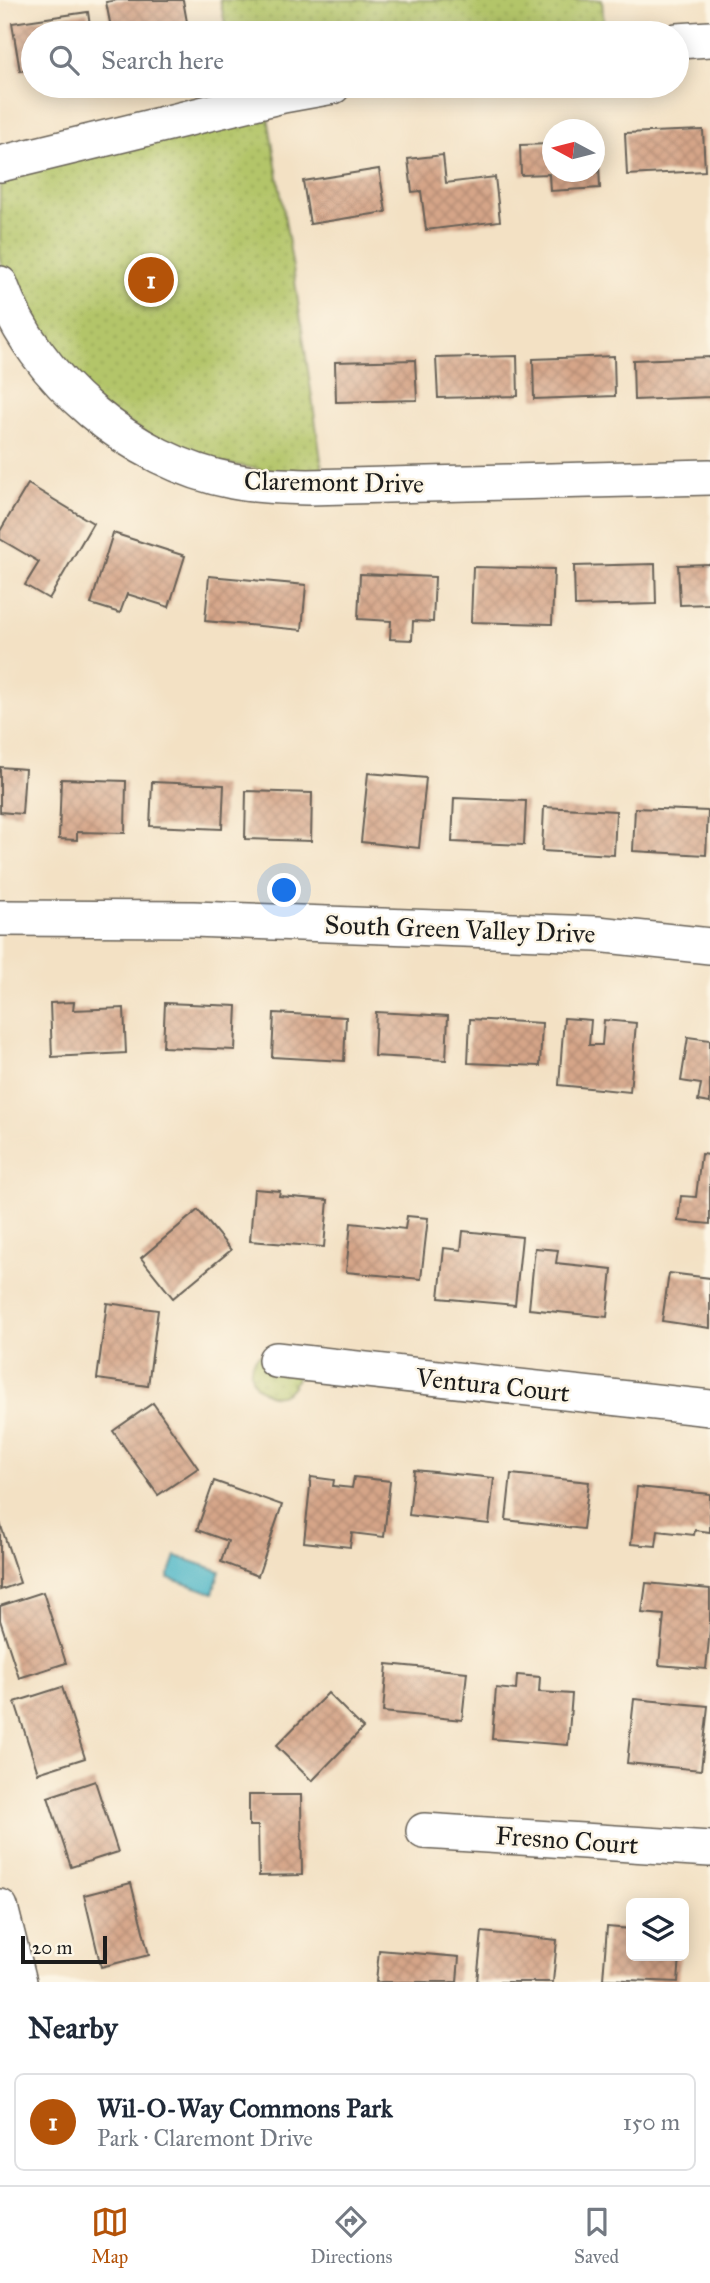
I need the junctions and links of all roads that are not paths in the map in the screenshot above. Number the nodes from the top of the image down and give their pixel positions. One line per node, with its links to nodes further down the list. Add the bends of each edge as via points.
1 (710, 39): 2 (street)
2 (689, 40)
3 (271, 98): 4 (street)
4 (0, 163)
5 (0, 284): 6 (street, Claremont Drive, via 45,363 96,415 156,453 232,481 308,487)
6 (710, 477)
7 (0, 918): 8 (street, South Green Valley Drive, via 193,919 597,934)
8 (710, 946)
9 (276, 1360): 10 (street, Ventura Court)
10 (710, 1408)
11 (424, 1831): 12 (street, Fresno Court)
12 (710, 1849)
13 (0, 1908): 14 (street)
14 (19, 1982)

